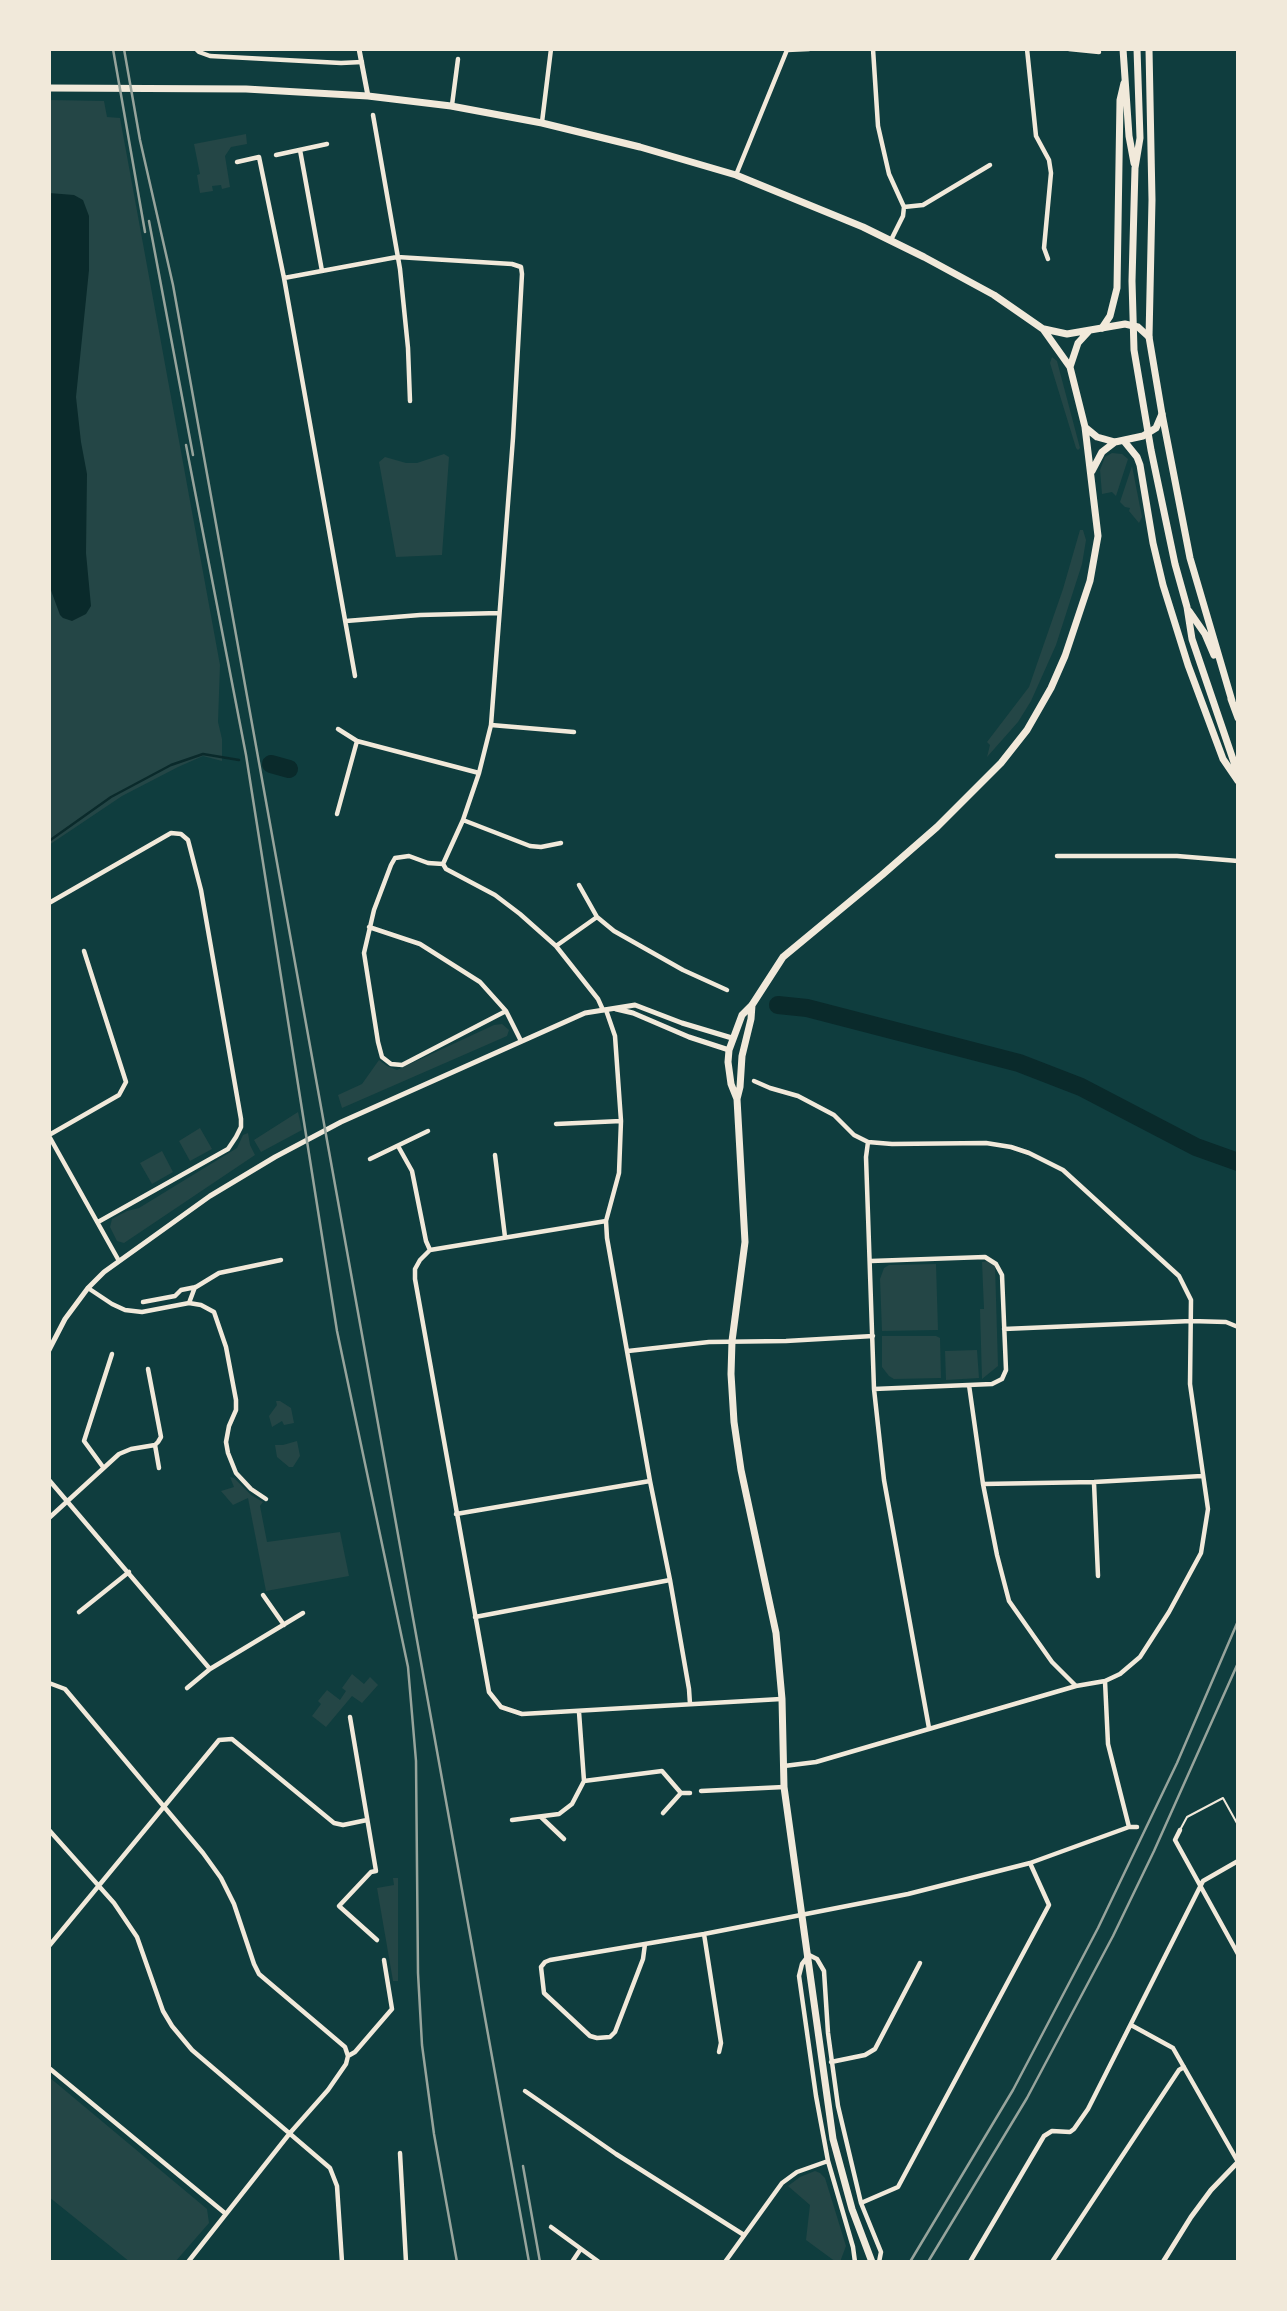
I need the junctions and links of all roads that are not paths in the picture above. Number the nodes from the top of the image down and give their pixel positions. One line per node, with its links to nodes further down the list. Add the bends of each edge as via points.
1 (196, 49): 14 (street, via 209,56)
2 (359, 49): 14 (street)
3 (551, 49): 20 (street)
4 (809, 49): 11 (street)
5 (873, 49): 28 (street, via 878,126 889,174)
6 (1027, 49): 31 (street, via 1036,136 1051,173 1044,248)
7 (1069, 49): 12 (street)
8 (1123, 49): 15 (main road)
9 (1137, 49): 26 (main road, via 1140,138)
10 (1149, 49): 37 (main road)
11 (786, 50): 27 (street)
12 (1099, 52)
13 (458, 59): 18 (street)
14 (362, 61): 17 (street)
15 (1124, 83): 26 (main road); 34 (main road, via 1117,288)
16 (49, 88): 17 (main road, via 278,90)
17 (368, 96): 18 (main road)
18 (452, 106): 20 (main road)
19 (373, 115): 30 (street)
20 (542, 123): 27 (main road)
21 (327, 144): 22 (street)
22 (300, 150): 23 (street); 32 (street)
23 (276, 155)
24 (237, 162): 33 (street, via 259,157)
25 (990, 165): 28 (street, via 923,205)
26 (1135, 168): 44 (main road, via 1134,350)
27 (736, 175): 29 (main road)
28 (904, 207): 29 (street)
29 (891, 241): 35 (main road, via 994,295)
30 (397, 257): 32 (street); 39 (street); 45 (street, via 521,267)
31 (1048, 258)
32 (322, 271): 33 (street)
33 (284, 278): 46 (street)
34 (1102, 328): 36 (main road); 37 (main road, via 1129,324)
35 (1043, 329): 36 (main road, via 1067,334); 38 (main road)
36 (1089, 331): 38 (main road, via 1078,343)
37 (1149, 337): 40 (main road)
38 (1070, 367): 41 (main road)
39 (410, 401)
40 (1162, 414): 42 (main road, via 1150,433); 48 (main road, via 1190,558)
41 (1086, 427): 42 (main road, via 1097,437); 43 (main road)
42 (1119, 442): 43 (main road, via 1102,452); 56 (main road, via 1138,457 1163,585 1223,758)
43 (1092, 471): 70 (main road, via 1098,536 1094,565 1065,656 1040,711 1001,763 937,827 783,957)
44 (1187, 607): 48 (main road, via 1205,634); 55 (main road, via 1192,639)
45 (499, 613): 46 (street); 50 (street)
46 (346, 621): 47 (street)
47 (355, 676)
48 (1232, 701): 49 (main road)
49 (1238, 718)
50 (491, 725): 52 (street); 54 (street)
51 (338, 729): 53 (street)
52 (574, 732)
53 (357, 741): 54 (street); 57 (street)
54 (479, 773): 58 (street)
55 (1238, 774)
56 (1238, 781)
57 (337, 814)
58 (463, 820): 59 (street, via 530,846); 62 (street)
59 (561, 843)
60 (1057, 856): 61 (street)
61 (1238, 861)
62 (443, 864): 66 (street, via 409,856 395,859); 67 (street, via 503,901)
63 (579, 885): 65 (street)
64 (49, 903): 92 (street, via 171,834 188,840 201,890 240,1127 228,1149)
65 (597, 917): 67 (street); 69 (street, via 683,970)
66 (369, 927): 72 (street, via 437,953 480,982); 72 (street, via 364,961 378,1042 391,1064 402,1065)
67 (556, 946): 71 (street)
68 (84, 951): 84 (street, via 126,1082 119,1095)
69 (727, 990)
70 (752, 1005): 73 (main road); 74 (main road)
71 (607, 1009): 74 (street, via 635,1006); 75 (street, via 581,1014); 77 (street, via 633,1013); 81 (street, via 615,1036)
72 (506, 1011): 75 (street)
73 (746, 1035): 76 (main road); 78 (main road)
74 (732, 1038): 76 (main road); 77 (main road)
75 (521, 1041): 96 (street, via 302,1142 210,1196)
76 (737, 1046): 77 (main road); 78 (main road)
77 (729, 1050): 80 (main road, via 731,1084)
78 (742, 1056): 80 (main road)
79 (754, 1081): 85 (street, via 834,1115)
80 (737, 1099): 106 (main road, via 745,1242)
81 (621, 1121): 82 (street); 91 (street, via 620,1173)
82 (556, 1124)
83 (428, 1131): 86 (street)
84 (49, 1135): 87 (street)
85 (868, 1142): 97 (street); 102 (street, via 986,1143 1029,1153 1063,1170 1179,1276 1191,1300)
86 (398, 1146): 90 (street); 94 (street, via 412,1171)
87 (55, 1147): 88 (street); 92 (street)
88 (49, 1150)
89 (495, 1155): 93 (street)
90 (370, 1159)
91 (606, 1221): 93 (street); 108 (street)
92 (98, 1222): 96 (street)
93 (505, 1237): 94 (street)
94 (430, 1250): 123 (street, via 415,1269 415,1279)
95 (281, 1260): 98 (street, via 219,1273)
96 (119, 1261): 99 (street)
97 (871, 1261): 104 (street, via 985,1257 1002,1275); 105 (street)
98 (195, 1287): 100 (street); 101 (street)
99 (88, 1288): 101 (street, via 125,1310 142,1312); 107 (street)
100 (143, 1302)
101 (189, 1303): 121 (street, via 214,1312 219,1324 236,1400 226,1442 228,1453 236,1473)
102 (1191, 1321): 103 (street, via 1226,1321); 104 (street); 116 (street, via 1190,1384)
103 (1238, 1327)
104 (1004, 1329): 111 (street, via 1006,1370 1002,1379)
105 (873, 1336): 106 (street); 112 (street)
106 (732, 1341): 108 (street); 138 (main road, via 736,1442 776,1633)
107 (49, 1350)
108 (628, 1351): 118 (street)
109 (113, 1354): 114 (street, via 84,1441)
110 (148, 1369): 113 (street, via 160,1437)
111 (969, 1385): 112 (street); 120 (street)
112 (874, 1388): 142 (street, via 884,1480)
113 (155, 1445): 114 (street, via 124,1451); 115 (street)
114 (103, 1467): 122 (street)
115 (159, 1468)
116 (1203, 1476): 119 (street); 134 (street, via 1208,1509 1201,1553 1140,1657)
117 (49, 1480): 122 (street)
118 (650, 1481): 123 (street); 127 (street)
119 (1094, 1482): 120 (street); 126 (street)
120 (983, 1484): 136 (street, via 1009,1601 1052,1662)
121 (266, 1499)
122 (69, 1502): 124 (street); 125 (street)
123 (456, 1514): 131 (street)
124 (49, 1518)
125 (129, 1572): 129 (street); 133 (street)
126 (1098, 1576)
127 (670, 1580): 131 (street); 139 (street)
128 (263, 1595): 132 (street)
129 (79, 1612)
130 (303, 1613): 132 (street)
131 (475, 1617): 140 (street, via 489,1692 501,1707 522,1714)
132 (284, 1625): 133 (street)
133 (211, 1669): 137 (street)
134 (1105, 1681): 136 (street); 155 (street, via 1108,1744)
135 (49, 1684): 149 (street, via 65,1689)
136 (1076, 1686): 142 (street)
137 (187, 1688)
138 (782, 1699): 139 (street); 143 (main road)
139 (690, 1704): 140 (street)
140 (579, 1712): 144 (street)
141 (350, 1717): 153 (street)
142 (929, 1728): 143 (street, via 816,1762)
143 (784, 1766): 145 (main road)
144 (584, 1781): 147 (street, via 662,1771); 151 (street, via 572,1804 559,1814)
145 (784, 1787): 146 (street); 164 (main road)
146 (701, 1791)
147 (681, 1793): 148 (street); 150 (street)
148 (690, 1793)
149 (163, 1805): 153 (street, via 215,1744 226,1738 334,1823); 162 (street); 175 (street, via 221,1878 259,1973 345,2047)
150 (663, 1813)
151 (541, 1817): 152 (street); 159 (street)
152 (512, 1820)
153 (367, 1821): 166 (street, via 376,1871 339,1906)
154 (1238, 1825): 158 (lane, via 1223,1798 1187,1817)
155 (1129, 1827): 156 (street); 161 (street)
156 (1137, 1827)
157 (49, 1830): 162 (street)
158 (1180, 1830): 163 (street, via 1175,1840)
159 (564, 1839)
160 (1238, 1861): 163 (street)
161 (1030, 1863): 164 (street); 184 (street, via 1049,1905 898,2187)
162 (97, 1885): 168 (street); 180 (street, via 137,1937 172,2026 192,2050)
163 (1200, 1886): 169 (street); 173 (street)
164 (802, 1915): 165 (street); 170 (main road)
165 (704, 1934): 167 (street); 174 (street)
166 (377, 1940)
167 (645, 1944): 167 (street, via 545,1962 540,1973 547,1996 590,2036 610,2037)
168 (49, 1946)
169 (1238, 1954)
170 (809, 1955): 176 (street, via 824,1971); 182 (street, via 799,1976); 196 (main road, via 824,2084 841,2173)
171 (384, 1960): 175 (street, via 392,2009)
172 (920, 1963): 176 (street, via 875,2049)
173 (1131, 2025): 177 (street, via 1168,2044); 198 (street, via 1077,2127 1044,2136)
174 (719, 2052)
175 (348, 2056): 180 (street, via 328,2090)
176 (831, 2062): 184 (street)
177 (1184, 2067): 183 (street); 199 (street)
178 (49, 2068): 185 (street)
179 (525, 2091): 187 (street)
180 (290, 2133): 185 (street); 190 (street, via 330,2168 337,2186)
181 (400, 2153): 191 (street)
182 (828, 2161): 187 (street, via 782,2183); 195 (street)
183 (1237, 2166): 200 (street, via 1191,2217)
184 (861, 2203): 197 (street, via 881,2252)
185 (226, 2214): 189 (street)
186 (551, 2227): 188 (street)
187 (744, 2235): 194 (street)
188 (580, 2250): 192 (street); 193 (street)
189 (188, 2262)
190 (342, 2262)
191 (406, 2262)
192 (572, 2262)
193 (599, 2262)
194 (725, 2262)
195 (855, 2262)
196 (872, 2262)
197 (879, 2262)
198 (970, 2262)
199 (1052, 2262)
200 (1163, 2262)

